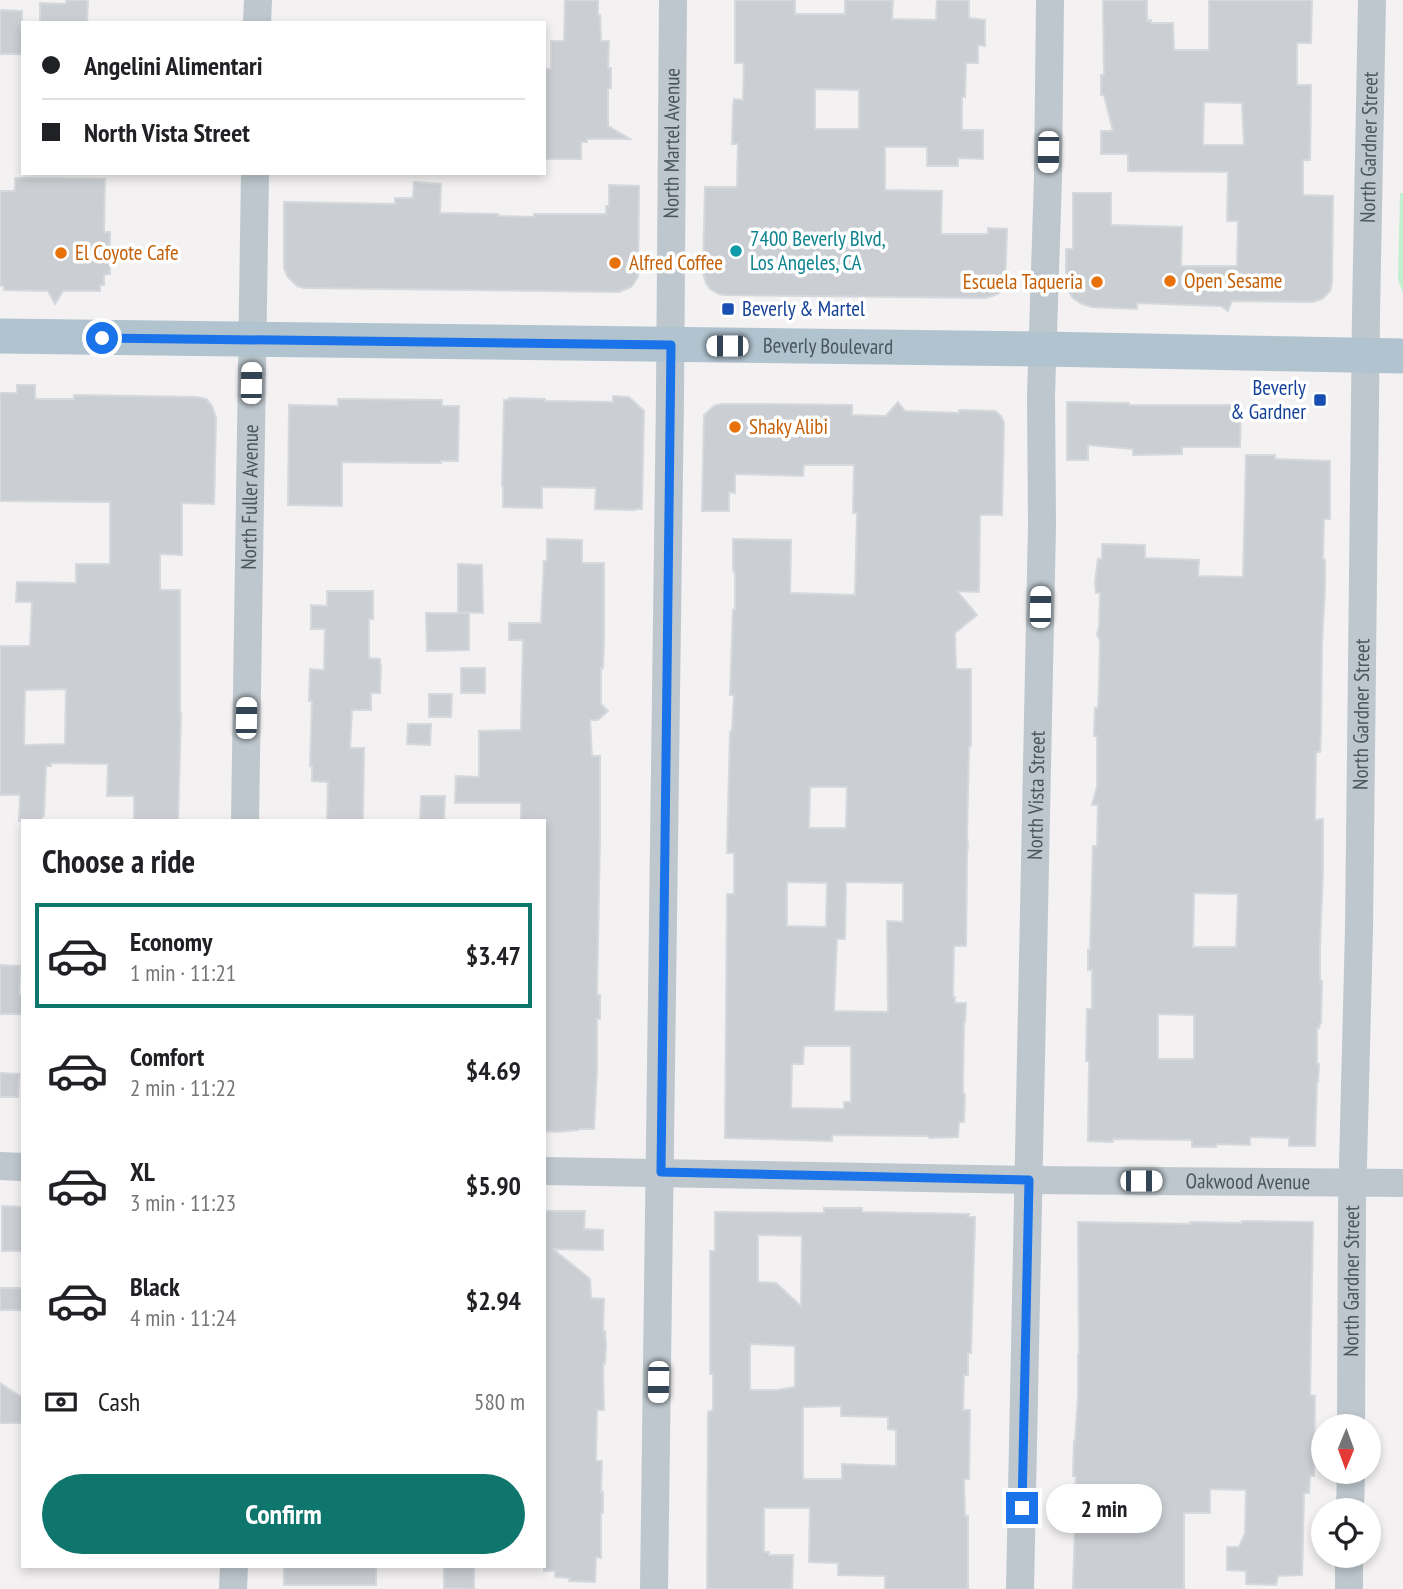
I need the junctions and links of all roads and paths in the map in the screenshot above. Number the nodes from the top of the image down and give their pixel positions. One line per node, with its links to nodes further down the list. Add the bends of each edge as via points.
1 (258, 0): 5 (street)
2 (673, 0): 9 (street, North Martel Avenue)
3 (1050, 0): 10 (street, North Vista Street)
4 (1372, 0): 11 (street, North Gardner Street)
5 (257, 21)
6 (255, 175): 8 (street, North Fuller Avenue)
7 (0, 336): 8 (main road, Beverly Boulevard)
8 (252, 340): 9 (main road, Beverly Boulevard); 13 (street, North Fuller Avenue)
9 (671, 345): 10 (main road, Beverly Boulevard); 17 (street, North Martel Avenue)
10 (1043, 349): 11 (main road, Beverly Boulevard); 18 (street, North Vista Street)
11 (1366, 355): 12 (main road, Beverly Boulevard); 19 (street, North Gardner Street)
12 (1403, 356)
13 (245, 819)
14 (0, 1166): 15 (street)
15 (21, 1167)
16 (546, 1171): 17 (street, Oakwood Avenue)
17 (661, 1172): 18 (street, Oakwood Avenue); 25 (street, North Martel Avenue)
18 (1029, 1180): 19 (street, Oakwood Avenue); 26 (street, North Vista Street)
19 (1353, 1182): 20 (street, Oakwood Avenue); 21 (street, North Gardner Street)
20 (1403, 1183)
21 (1351, 1414)
22 (234, 1568): 24 (street)
23 (1349, 1568): 27 (street)
24 (233, 1589)
25 (654, 1589)
26 (1020, 1589)
27 (1349, 1589)

